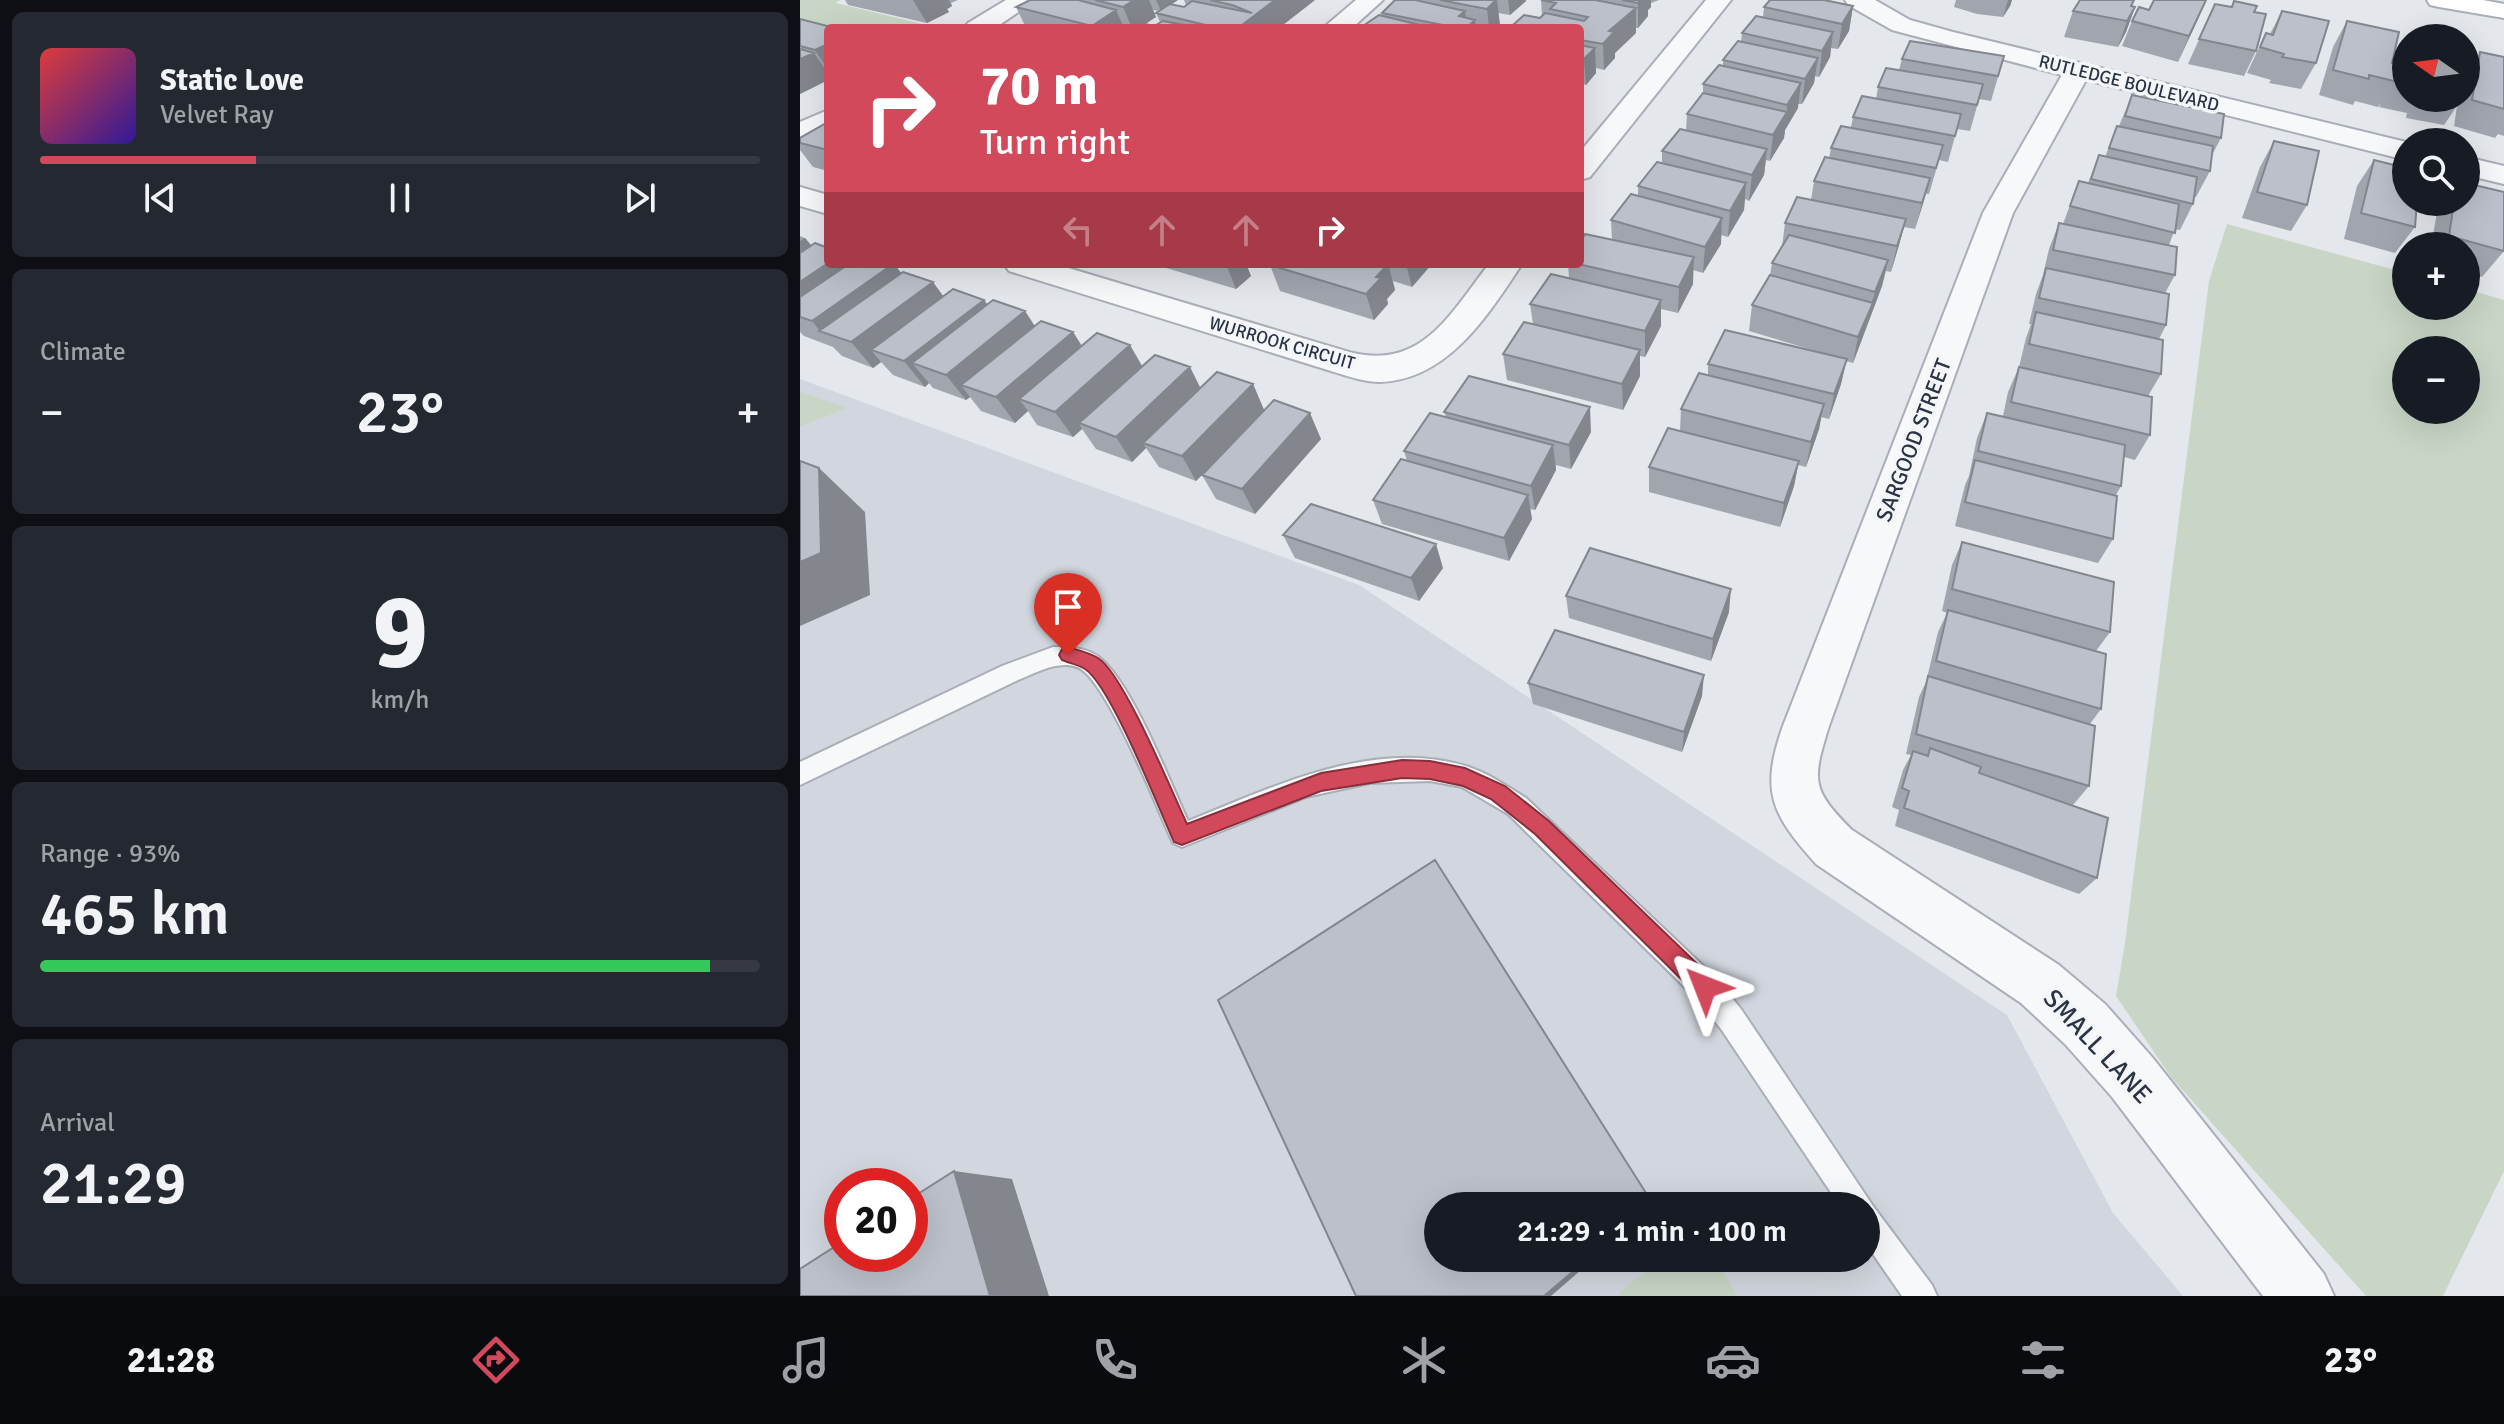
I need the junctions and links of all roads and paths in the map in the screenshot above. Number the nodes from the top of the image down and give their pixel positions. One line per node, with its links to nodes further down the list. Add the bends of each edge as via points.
1 (1024, 0): 7 (street)
2 (1371, 0): 8 (street)
3 (1719, 0): 13 (street)
4 (1857, 0): 9 (street, RUTLEDGE BOULEVARD, via 1901,25)
5 (2439, 0): 6 (main road)
6 (2504, 11)
7 (984, 24)
8 (1341, 24)
9 (2078, 70): 12 (street, RUTLEDGE BOULEVARD); 21 (street, SARGOOD STREET, via 1998,213 1794,759 1792,790)
10 (824, 120): 11 (street)
11 (800, 134)
12 (2392, 148)
13 (1584, 166)
14 (2480, 169): 15 (street)
15 (2504, 175)
16 (800, 196): 17 (street)
17 (824, 204)
18 (1041, 268): 19 (street, WURROOK CIRCUIT, via 1379,370 1404,367 1440,346)
19 (1503, 268)
20 (800, 774): 22 (lane, via 1010,673 1068,655 1102,673 1182,835 1321,782 1402,769 1465,777 1498,793 1542,828 1705,987)
21 (1807, 820): 25 (street, SMALL LANE, via 1834,847 2040,984 2085,1024)
22 (1848, 1192)
23 (1880, 1238): 24 (lane)
24 (1921, 1296)
25 (2302, 1296)

